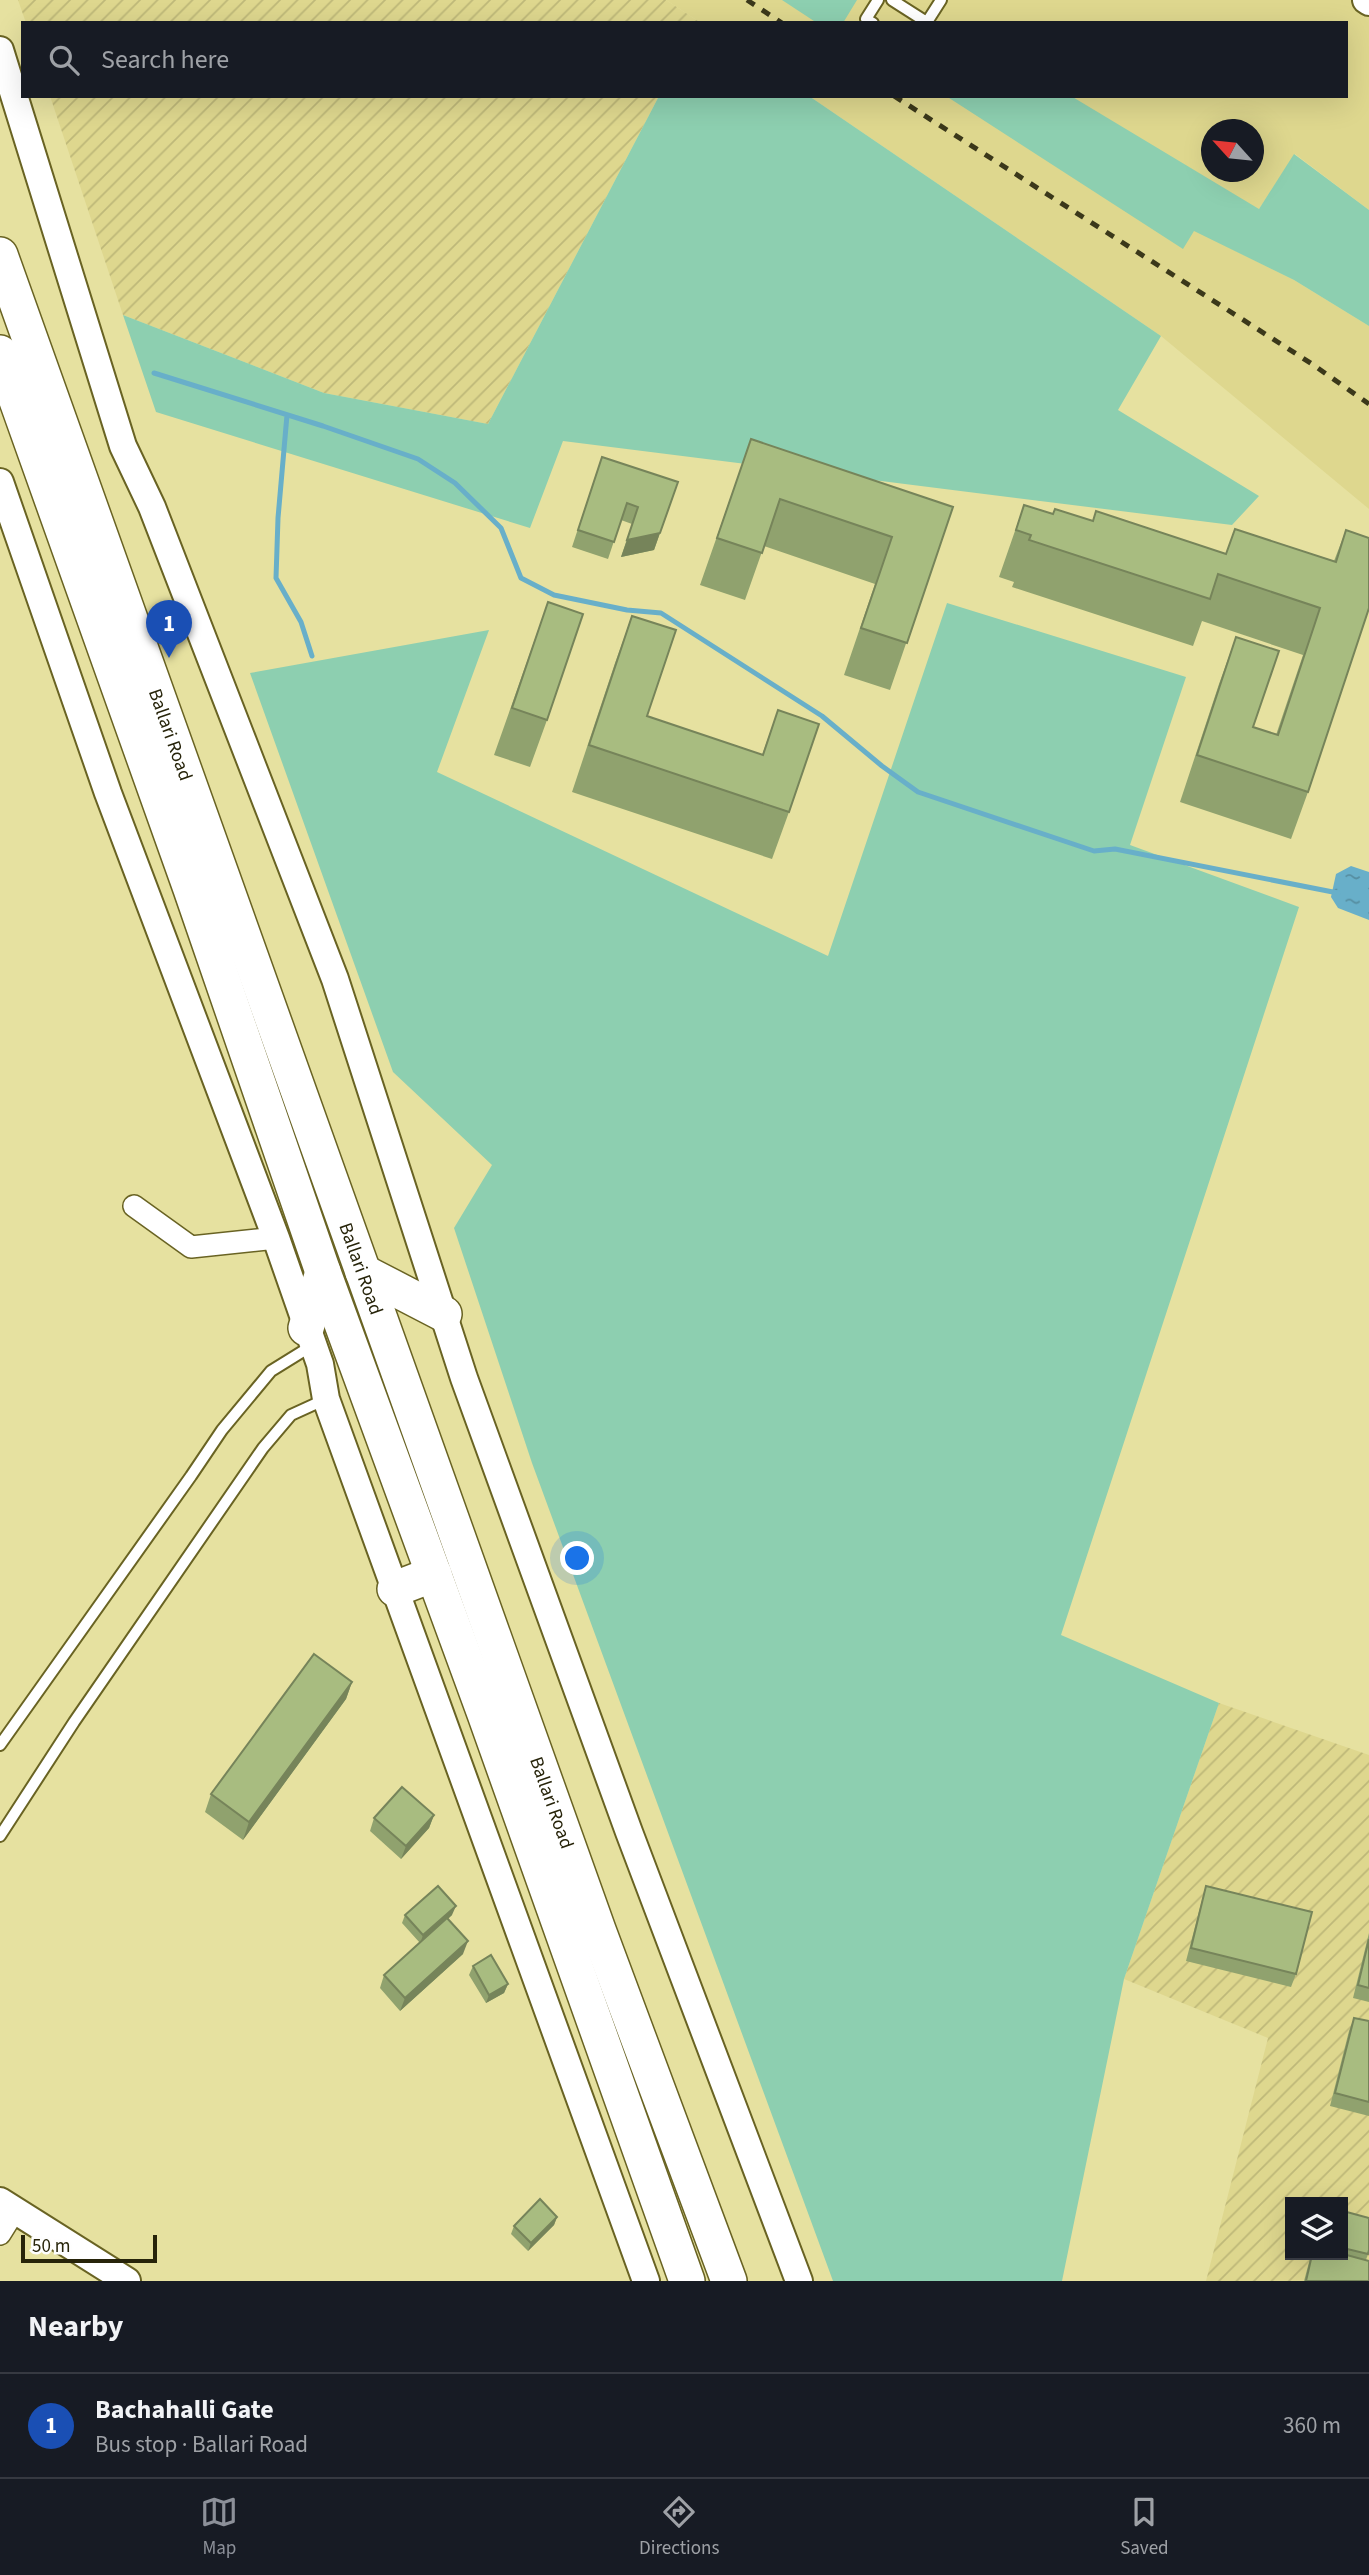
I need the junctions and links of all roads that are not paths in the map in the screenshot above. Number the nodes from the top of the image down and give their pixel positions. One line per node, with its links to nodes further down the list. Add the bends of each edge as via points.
1 (878, 0): 4 (lane, via 866,19)
2 (892, 0): 5 (lane)
3 (941, 0): 6 (lane)
4 (870, 21)
5 (926, 21)
6 (929, 21)
7 (0, 50): 15 (street, via 123,446 152,507 335,979)
8 (0, 255): 14 (highway, Ballari Road)
9 (0, 353): 13 (highway, Ballari Road)
10 (0, 482): 12 (street, via 108,793)
11 (134, 1206): 12 (street, via 191,1247)
12 (276, 1238): 16 (street)
13 (323, 1272): 16 (highway); 18 (highway, Ballari Road)
14 (363, 1272): 15 (highway); 27 (highway, Ballari Road)
15 (444, 1314): 28 (street, via 629,1832)
16 (309, 1336): 17 (street); 20 (lane, via 271,1371 222,1430)
17 (327, 1399): 19 (street); 21 (lane, via 291,1416 263,1448)
18 (434, 1574): 19 (highway); 26 (highway, Ballari Road)
19 (395, 1589): 25 (street)
20 (0, 1745)
21 (0, 1836)
22 (7, 2205): 23 (street); 24 (street)
23 (0, 2234)
24 (127, 2281)
25 (646, 2281)
26 (687, 2281)
27 (729, 2281)
28 (799, 2281)

